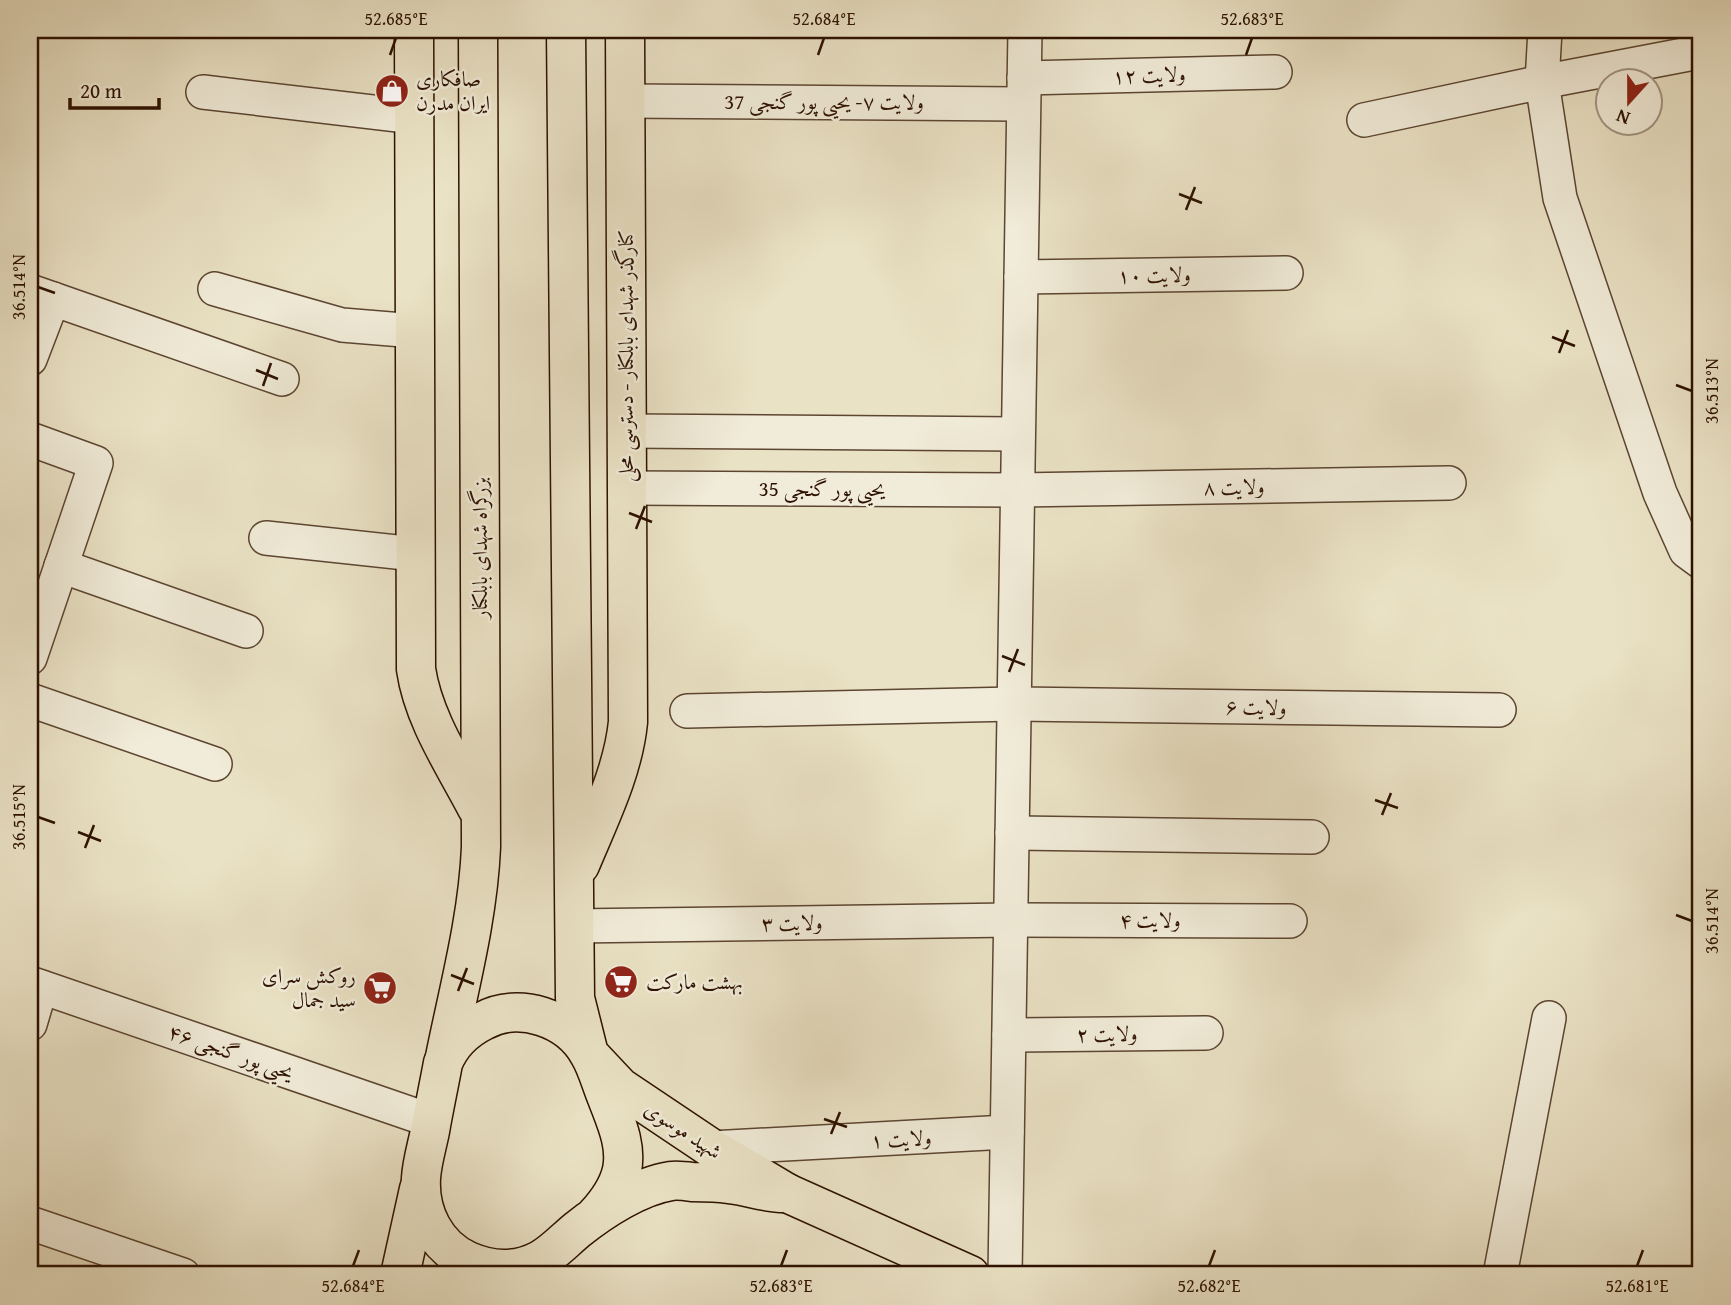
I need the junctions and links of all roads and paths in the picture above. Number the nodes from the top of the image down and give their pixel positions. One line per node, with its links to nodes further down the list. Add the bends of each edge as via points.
1 (414, 30): 13 (main road)
2 (478, 30): 40 (main road, بزرگراه شهدای بابلکنار)
3 (566, 30): 25 (main road)
4 (625, 30): 12 (main road, کنارگذر شهدای بابلکنار - دسترسی محلی)
5 (1025, 30): 10 (street)
6 (1545, 30): 9 (street)
7 (1694, 53): 9 (street)
8 (1275, 72): 10 (street, ولایت ۱۲)
9 (1542, 82): 14 (street); 31 (street, via 1560,198 1660,493 1686,551)
10 (1024, 91): 12 (street, ولایت ۷- یحیی پور گنجی 37); 16 (street)
11 (203, 92): 13 (street)
12 (625, 101): 22 (main road, کنارگذر شهدای بابلکنار - دسترسی محلی)
13 (415, 117): 19 (main road)
14 (1364, 120)
15 (1286, 273): 16 (street, ولایت ۱۰)
16 (1021, 277): 23 (street)
17 (215, 289): 19 (street, via 342,325)
18 (41, 295): 20 (street); 21 (street)
19 (415, 331): 30 (main road)
20 (30, 359)
21 (282, 379)
22 (627, 431): 23 (street); 25 (main road); 27 (main road, کنارگذر شهدای بابلکنار - دسترسی محلی)
23 (1018, 434): 28 (street)
24 (30, 439): 32 (street, via 96,463)
25 (569, 461): 27 (main road); 43 (main road)
26 (1450, 484): 28 (street, ولایت ۸)
27 (627, 488): 28 (street, یحیی پور گنجی 35); 43 (main road, کنارگذر شهدای بابلکنار - دسترسی محلی, via 626,738)
28 (1018, 490): 36 (street)
29 (266, 538): 30 (street)
30 (415, 554): 40 (main road, via 418,686 429,717)
31 (1701, 562)
32 (61, 566): 33 (street); 34 (street)
33 (246, 632)
34 (30, 658)
35 (30, 700): 39 (street)
36 (1014, 704): 37 (street, ولایت ۶); 38 (street, ولایت ۶); 41 (street)
37 (1499, 710)
38 (687, 711)
39 (215, 764)
40 (481, 816): 53 (main road, بزرگراه شهدای بابلکنار, via 475,911)
41 (1012, 833): 42 (street); 44 (street)
42 (1311, 837)
43 (573, 883): 46 (main road)
44 (1011, 920): 45 (street, ولایت ۴); 46 (street, ولایت ۳); 51 (street)
45 (1290, 921)
46 (573, 926): 52 (main road, via 575,998)
47 (36, 985): 49 (street); 54 (street, یحیی پور گنجی ۴۶)
48 (1549, 1018): 66 (street)
49 (30, 1024)
50 (1206, 1033): 51 (street, ولایت ۲)
51 (1009, 1035): 55 (street)
52 (589, 1054): 53 (main road, via 578,1038 546,1017 507,1013 471,1027); 56 (main road, شهید موسوی, via 620,1087); 59 (main road, via 623,1151 615,1188)
53 (443, 1062): 54 (main road)
54 (432, 1121): 57 (main road)
55 (1007, 1132): 56 (street, ولایت ۱); 65 (street)
56 (711, 1148): 58 (main road, شهید موسوی)
57 (421, 1177): 61 (main road, via 427,1218 446,1247 460,1257 492,1269 526,1266 542,1259); 63 (main road)
58 (787, 1193): 59 (main road, شهید موسوی, via 672,1181 630,1196); 64 (main road, شهید موسوی)
59 (595, 1216): 61 (main road)
60 (30, 1223): 62 (street)
61 (543, 1263)
62 (183, 1275)
63 (400, 1275)
64 (970, 1275)
65 (1005, 1275)
66 (1500, 1275)

